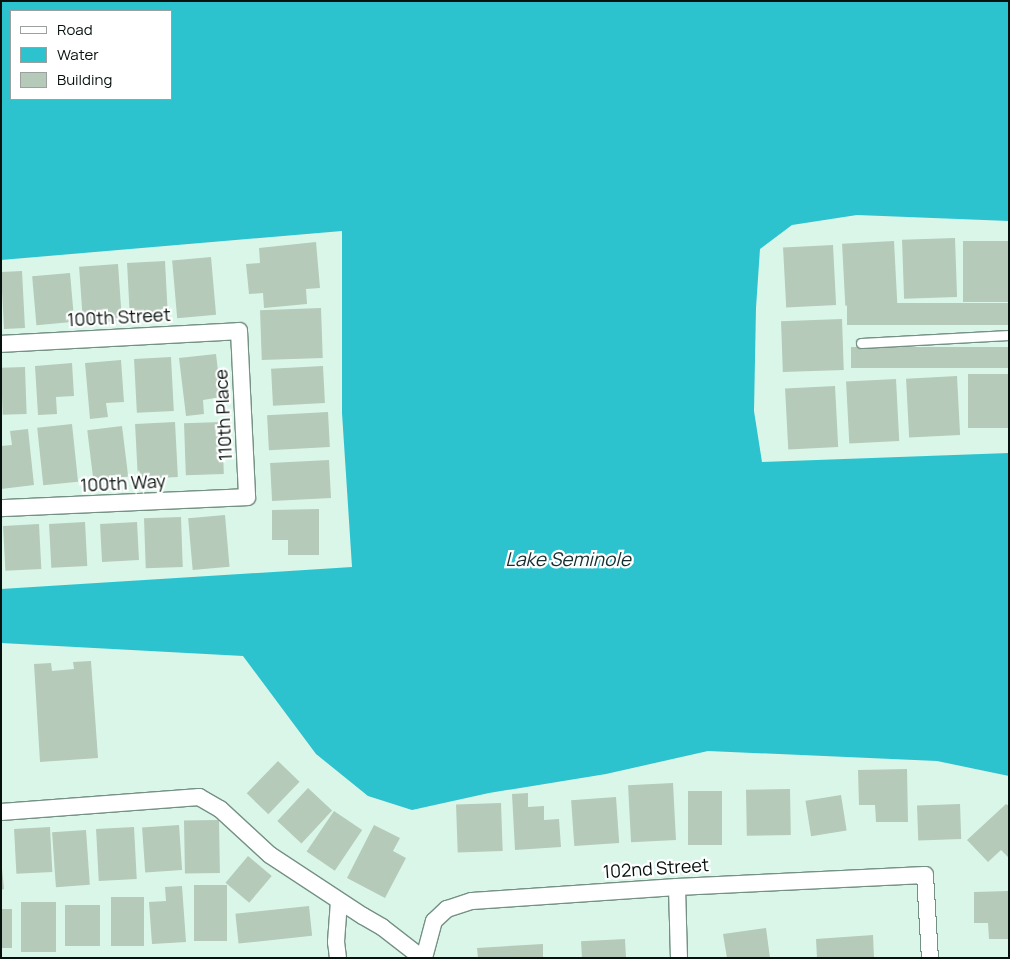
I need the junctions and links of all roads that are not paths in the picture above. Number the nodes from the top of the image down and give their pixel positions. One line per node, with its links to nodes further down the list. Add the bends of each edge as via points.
1 (238, 331): 4 (street, 100th Street); 5 (street, 110th Place)
2 (1009, 335): 3 (lane)
3 (861, 343)
4 (1, 344)
5 (247, 497): 6 (street, 100th Way)
6 (1, 508)
7 (1, 812): 9 (street, via 198,797 220,809 270,855)
8 (677, 887): 12 (street, 102nd Street, via 472,901 447,909 434,921); 13 (street); 14 (street, 102nd Street, via 925,874)
9 (339, 901): 11 (street, via 336,942); 12 (street, via 382,927)
10 (332, 958): 11 (street)
11 (339, 958)
12 (423, 958)
13 (679, 958)
14 (930, 958)

